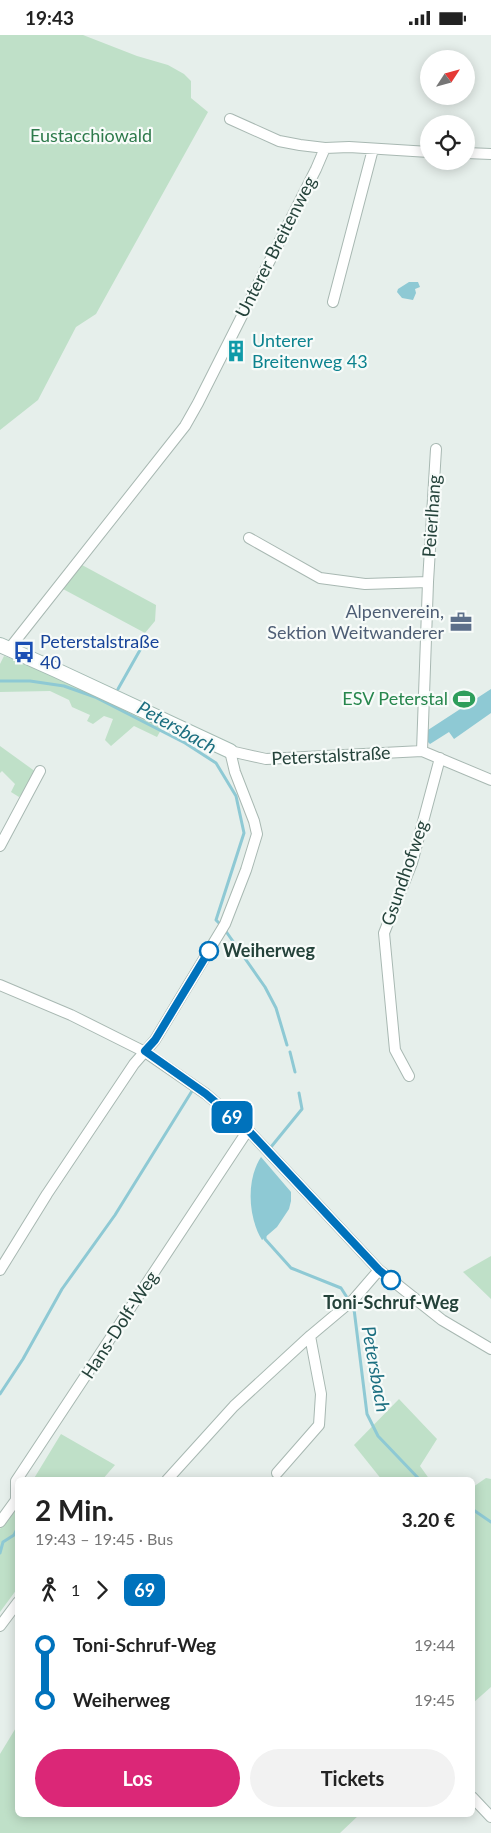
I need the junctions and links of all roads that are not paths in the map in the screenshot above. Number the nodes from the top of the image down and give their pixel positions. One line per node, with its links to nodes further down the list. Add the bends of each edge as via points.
1 (230, 119): 2 (street, via 279,141)
2 (325, 148): 3 (street); 8 (street, Unterer Breitenweg)
3 (373, 149): 4 (street); 7 (street)
4 (420, 152)
5 (475, 153): 6 (street)
6 (491, 154)
7 (333, 302)
8 (185, 426): 12 (street, Peterstalstraße)
9 (436, 449): 11 (street, Peierlhang)
10 (249, 538): 11 (street, Peierlhang, via 320,578 365,584)
11 (428, 582): 14 (street, Peierlhang)
12 (5, 647): 13 (street, Peterstalstraße)
13 (230, 751): 14 (street, Peterstalstraße, via 266,759); 20 (street, via 257,834 223,926 155,1040)
14 (422, 751): 15 (street, Peterstalstraße)
15 (440, 758): 17 (street, Peterstalstraße); 21 (street, Gsundhofweg, via 412,863 384,933 395,1050)
16 (40, 771): 18 (street)
17 (491, 780)
18 (0, 846)
19 (0, 985): 20 (street)
20 (145, 1051): 22 (street, via 206,1094); 23 (street, via 47,1194)
21 (408, 1077)
22 (248, 1130): 24 (street); 28 (street, Hans-Dolf-Weg)
23 (0, 1270)
24 (379, 1270): 25 (street, via 354,1299); 26 (street, via 442,1320)
25 (310, 1336): 27 (street, via 321,1394 319,1425); 29 (street, via 234,1406)
26 (491, 1349)
27 (277, 1473)
28 (19, 1477)
29 (170, 1477)
30 (15, 1501): 31 (street, Hans-Dolf-Weg)
31 (0, 1522)
32 (15, 1607): 33 (street)
33 (0, 1626)
34 (475, 1800): 35 (street)
35 (491, 1817)

